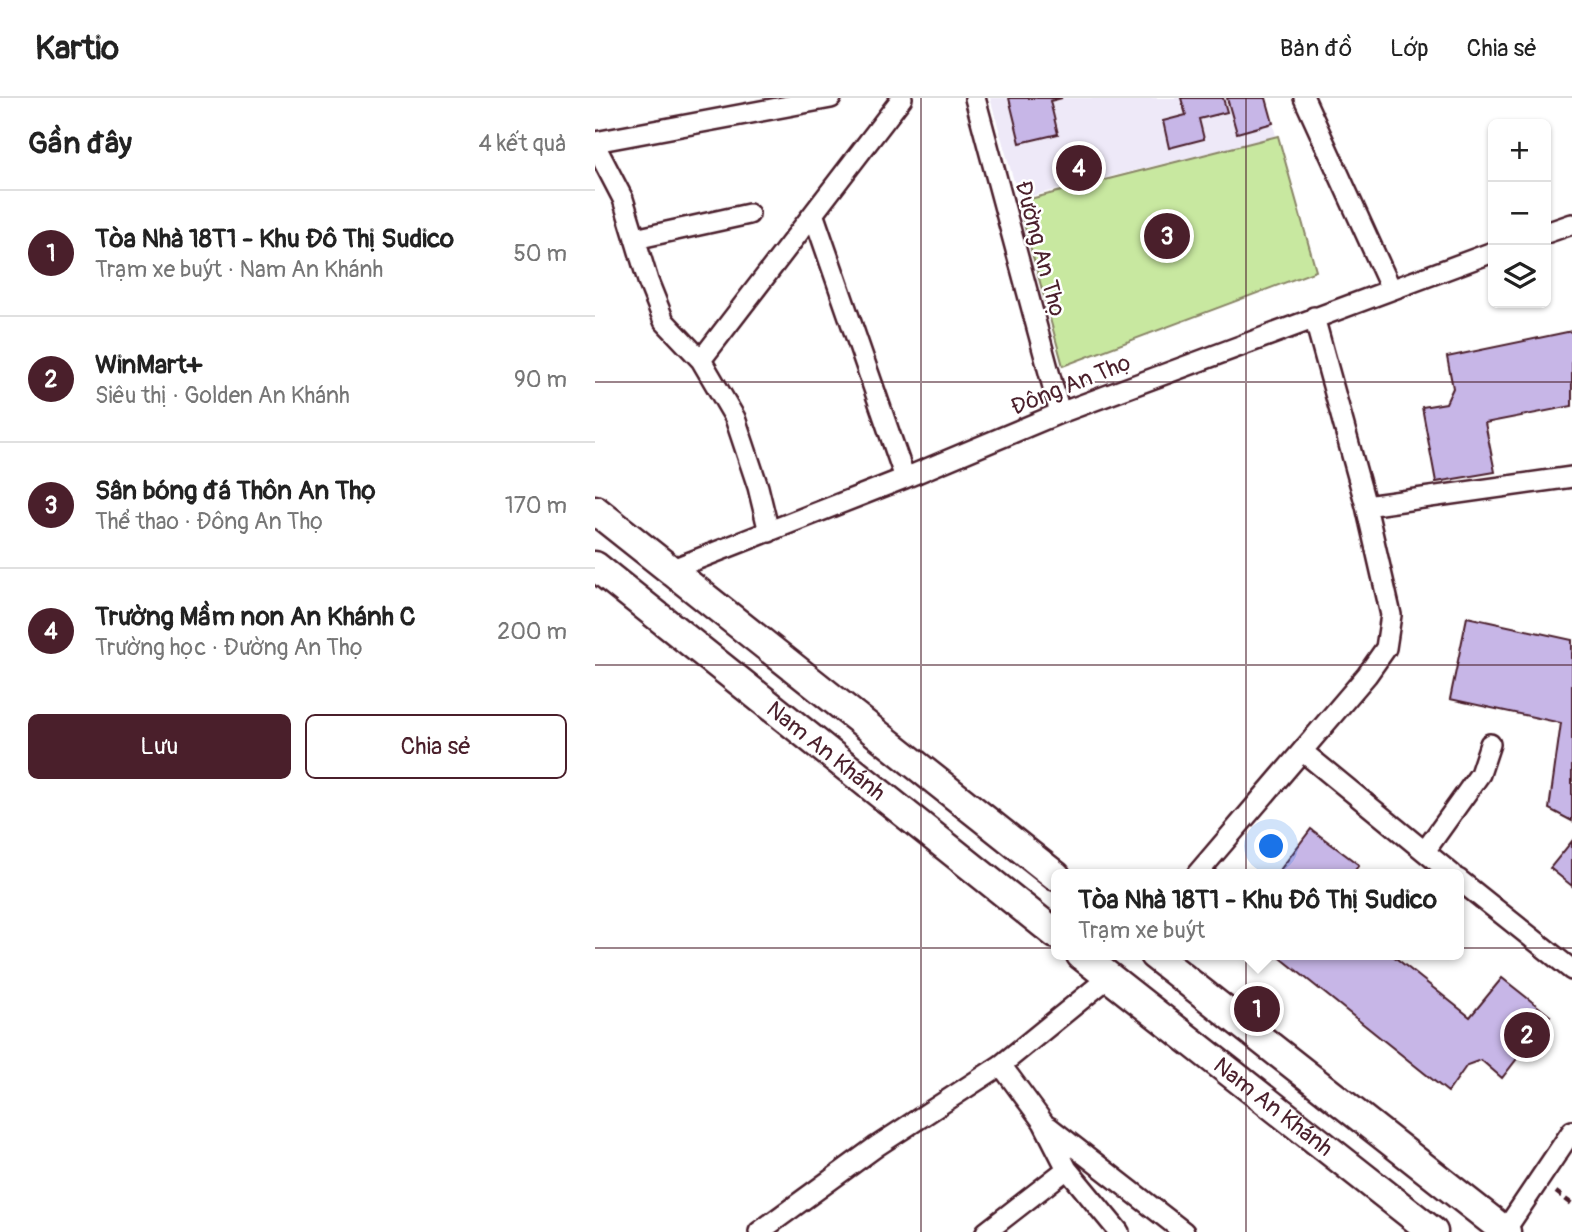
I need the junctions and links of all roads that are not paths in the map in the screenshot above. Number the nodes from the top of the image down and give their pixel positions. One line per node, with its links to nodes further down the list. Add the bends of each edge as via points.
1 (831, 98): 5 (street)
2 (902, 98): 7 (street)
3 (975, 98): 15 (street, Đường An Thọ)
4 (1304, 98): 12 (street)
5 (595, 144): 10 (street, via 623,200)
6 (749, 214): 10 (street)
7 (814, 216): 14 (street); 17 (street)
8 (1572, 224): 9 (street)
9 (1551, 231)
10 (635, 239): 14 (street, via 664,321)
11 (1488, 254): 12 (street, Đông An Thọ)
12 (1391, 289): 13 (street, Đông An Thọ)
13 (1314, 317): 15 (street, Đông An Thọ); 18 (street)
14 (701, 360): 20 (street, via 735,418)
15 (1060, 413): 17 (street, Đông An Thọ)
16 (1572, 477): 18 (street)
17 (905, 478): 20 (street, Đông An Thọ)
18 (1366, 506): 25 (street, via 1391,615 1386,649)
19 (595, 510): 22 (street, Nam An Khánh)
20 (769, 532): 22 (street, Đông An Thọ)
21 (595, 566): 23 (street, Nam An Khánh)
22 (670, 570): 23 (street); 29 (street, Nam An Khánh)
23 (635, 598): 31 (street, Nam An Khánh)
24 (1490, 744): 26 (street, via 1480,774)
25 (1302, 751): 26 (street); 27 (street)
26 (1425, 851): 28 (street)
27 (1202, 869)
28 (1446, 869)
29 (1051, 872)
30 (1464, 884): 34 (street)
31 (1051, 930)
32 (1087, 960): 35 (street, Nam An Khánh)
33 (1160, 960): 45 (street, Nam An Khánh)
34 (1572, 970)
35 (1109, 977): 36 (street); 44 (street, Nam An Khánh)
36 (1001, 1065): 37 (street); 40 (street, via 877,1146)
37 (1043, 1122): 39 (street); 43 (street)
38 (1572, 1131): 45 (street)
39 (1067, 1169): 41 (street); 42 (street)
40 (768, 1229)
41 (986, 1232)
42 (1119, 1232)
43 (1184, 1232)
44 (1433, 1232)
45 (1505, 1232)

